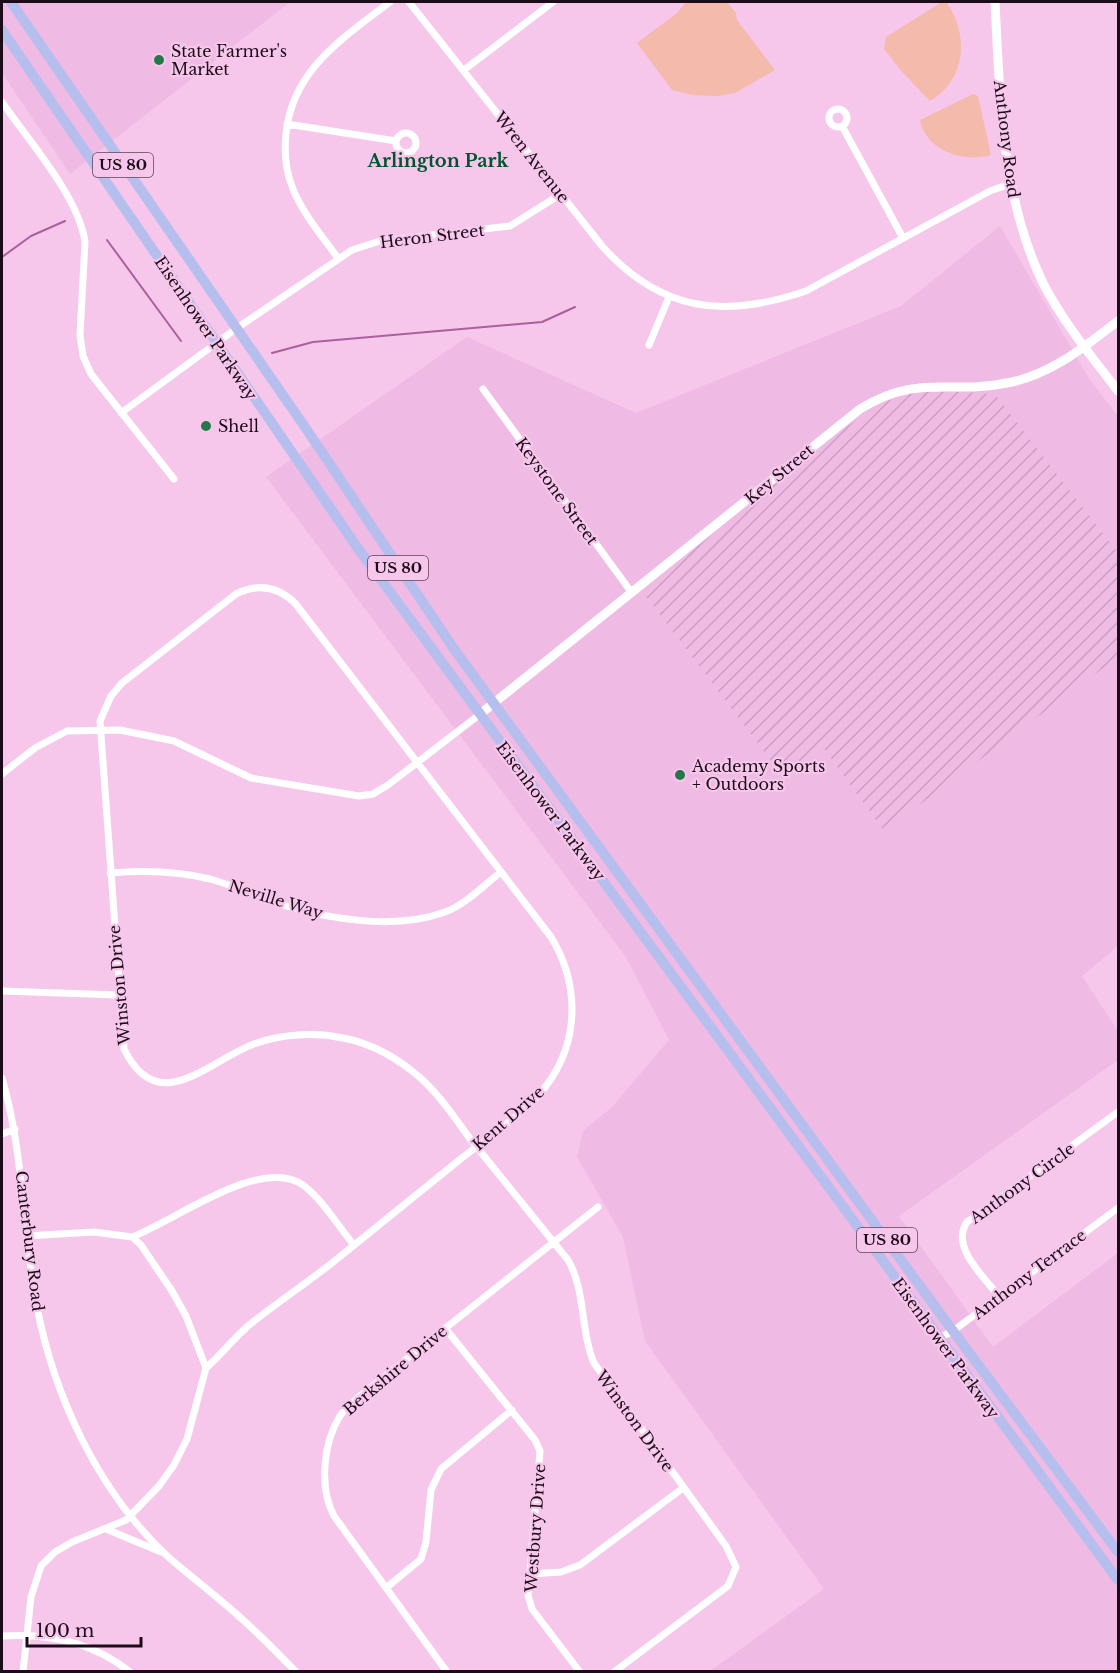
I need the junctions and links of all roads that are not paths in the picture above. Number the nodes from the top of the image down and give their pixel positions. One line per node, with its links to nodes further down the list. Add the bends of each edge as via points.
1 (11, 2): 18 (main road, Eisenhower Parkway / US 80)
2 (390, 2): 9 (street, via 315,64 293,101)
3 (410, 2): 7 (street, Wren Avenue)
4 (553, 2): 7 (street)
5 (995, 2): 12 (street, Anthony Road)
6 (2, 30): 19 (main road, Eisenhower Parkway / US 80)
7 (464, 70): 13 (street, Wren Avenue)
8 (2, 102): 24 (street, via 71,202 82,227 85,242 80,343 91,374)
9 (287, 124): 11 (street); 15 (street, via 286,161 292,187)
10 (842, 126): 14 (street)
11 (396, 141)
12 (1010, 184): 14 (street, Wren Avenue); 21 (street, Anthony Road, via 1021,227 1044,283)
13 (561, 194): 15 (street, Heron Street, via 510,226 380,241); 16 (street, Wren Avenue, via 614,260 635,278)
14 (903, 238): 16 (street, Wren Avenue, via 806,291 777,301 729,308)
15 (338, 258): 18 (street, Heron Street)
16 (669, 297): 20 (street)
17 (1119, 321): 21 (street, Key Street)
18 (237, 328): 19 (street, Heron Street); 27 (main road, Eisenhower Parkway / US 80)
19 (217, 344): 24 (street, Heron Street); 28 (main road, Eisenhower Parkway / US 80, via 357,548)
20 (649, 345)
21 (1084, 347): 23 (street, Anthony Road); 26 (street, Key Street, via 1027,379 1003,384 909,388 872,401)
22 (483, 389): 26 (street, Keystone Street)
23 (1119, 392)
24 (121, 413): 25 (street)
25 (174, 479)
26 (632, 593): 27 (street, Key Street)
27 (493, 704): 28 (street, Key Street); 49 (main road, Eisenhower Parkway / US 80)
28 (479, 715): 30 (street); 50 (main road, Eisenhower Parkway / US 80)
29 (101, 730): 30 (street, via 137,732 174,741 251,778 360,796 373,794); 30 (street, Winston Drive, via 105,707 122,683 236,594 262,586 285,594 295,603); 31 (street, via 58,735); 33 (street, Winston Drive)
30 (417, 762): 32 (street, Kent Drive)
31 (2, 774)
32 (501, 872): 33 (street, Neville Way, via 445,912 411,920 323,914 190,875 154,871); 40 (street, Kent Drive, via 559,950 569,979 572,1022 566,1048 547,1084)
33 (110, 873): 35 (street, Winston Drive)
34 (2, 991): 35 (street)
35 (118, 995): 40 (street, Winston Drive, via 124,1049 130,1062 154,1081 177,1083 194,1077 229,1056 270,1040 296,1035 343,1038 379,1050 415,1072)
36 (2, 1078): 38 (street, Canterbury Road)
37 (1119, 1112): 47 (street, Anthony Circle, via 961,1230 962,1245)
38 (15, 1129): 39 (street); 43 (street, Canterbury Road)
39 (2, 1134)
40 (476, 1146): 45 (street, Winston Drive); 46 (street, Kent Drive)
41 (598, 1206): 45 (street, Berkshire Drive)
42 (1119, 1208): 47 (street, Anthony Terrace)
43 (27, 1236): 44 (street, via 94,1232); 54 (street, Canterbury Road, via 37,1309 59,1388 88,1452)
44 (132, 1237): 46 (street, via 224,1192 281,1177 308,1189); 51 (street, via 172,1291)
45 (552, 1241): 48 (street, Berkshire Drive); 53 (street, Winston Drive, via 574,1270 594,1363)
46 (354, 1245): 51 (street, Kent Drive, via 248,1326)
47 (999, 1296): 49 (street, Anthony Terrace)
48 (445, 1328): 52 (street, Westbury Drive); 60 (street, Berkshire Drive, via 342,1413 330,1438 325,1492 330,1509)
49 (953, 1331): 50 (street, Anthony Terrace); 56 (main road, Eisenhower Parkway / US 80)
50 (939, 1338): 59 (main road, Eisenhower Parkway / US 80)
51 (206, 1368): 54 (street, via 193,1422 179,1455 159,1486)
52 (512, 1410): 58 (street, Westbury Drive, via 535,1440 540,1456); 60 (street, via 441,1469 431,1490 421,1559)
53 (683, 1488): 58 (street, via 580,1564 561,1572); 68 (street, Winston Drive, via 735,1559 734,1577 728,1586)
54 (132, 1515): 55 (street); 57 (street, Canterbury Road)
55 (106, 1529): 57 (street); 61 (street, via 63,1547 41,1566 31,1597)
56 (1119, 1552)
57 (164, 1553): 65 (street, Canterbury Road)
58 (529, 1574): 67 (street, Westbury Drive, via 532,1609)
59 (1119, 1580)
60 (386, 1588): 66 (street, Berkshire Drive)
61 (26, 1634): 62 (street); 63 (street); 64 (street, via 73,1642 103,1653)
62 (2, 1636)
63 (23, 1671)
64 (130, 1671)
65 (296, 1671)
66 (447, 1671)
67 (579, 1671)
68 (614, 1671)

